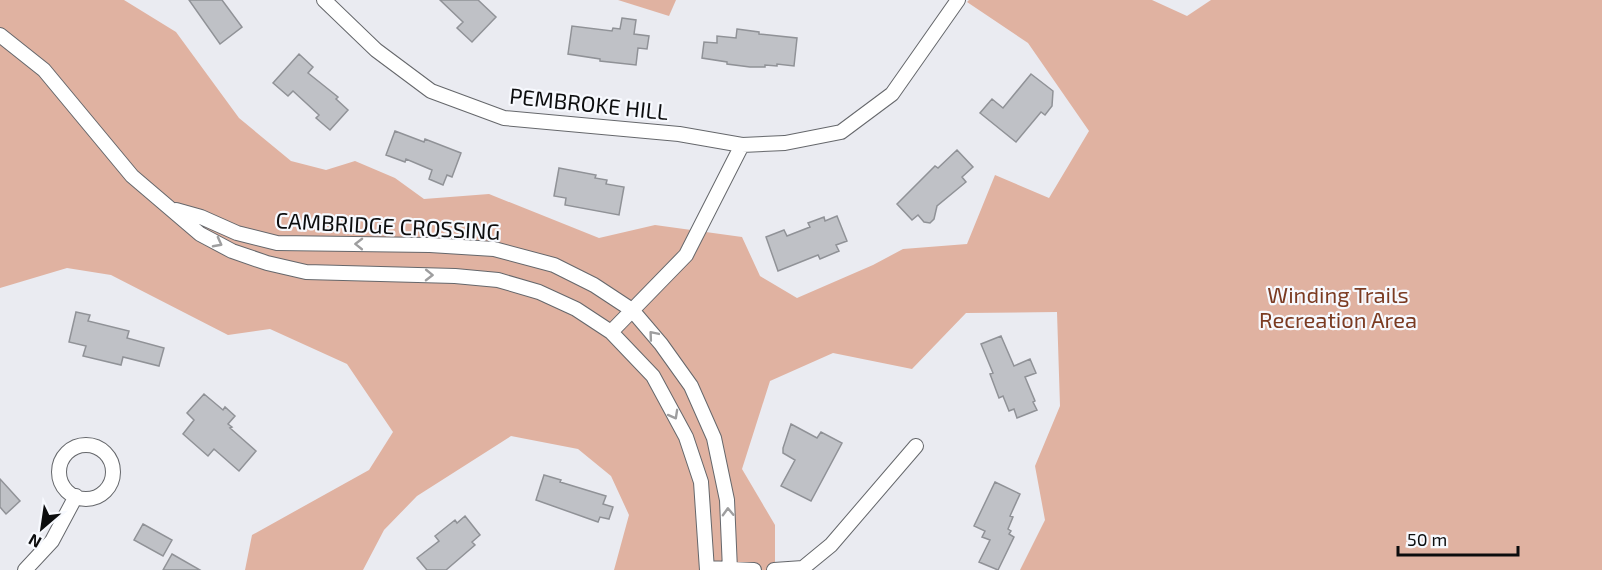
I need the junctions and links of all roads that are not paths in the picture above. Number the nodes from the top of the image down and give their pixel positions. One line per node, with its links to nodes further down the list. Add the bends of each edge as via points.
1 (324, 0): 4 (street, PEMBROKE HILL, via 376,50 431,91 504,118 679,134)
2 (958, 0): 4 (street, PEMBROKE HILL, via 892,94 841,132 785,143)
3 (0, 35): 5 (street, CAMBRIDGE CROSSING, via 44,70 132,176)
4 (742, 145): 6 (street, via 686,255)
5 (171, 209): 6 (street, CAMBRIDGE CROSSING, one-way to 5, via 554,265 494,249 277,243); 7 (street, CAMBRIDGE CROSSING, one-way to 7, via 200,234 267,263 306,272 498,280 539,292 576,309)
6 (632, 310): 7 (street); 12 (street, CAMBRIDGE CROSSING, one-way to 6, via 727,500 714,438 691,386)
7 (611, 332): 10 (street, CAMBRIDGE CROSSING, one-way to 10, via 652,376 686,437 701,482)
8 (916, 446): 14 (street, via 831,544 802,568)
9 (76, 496): 11 (street, via 52,541)
10 (707, 569): 12 (street)
11 (25, 570)
12 (730, 570): 13 (street)
13 (754, 570)
14 (774, 570)

